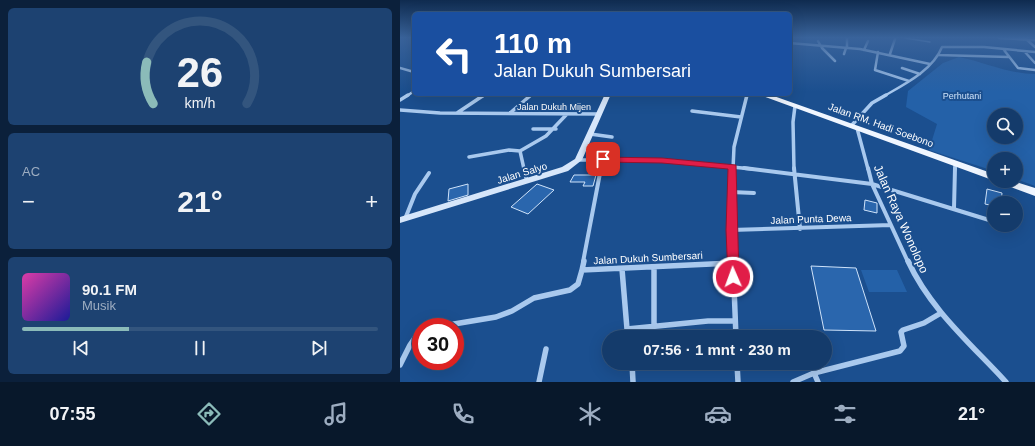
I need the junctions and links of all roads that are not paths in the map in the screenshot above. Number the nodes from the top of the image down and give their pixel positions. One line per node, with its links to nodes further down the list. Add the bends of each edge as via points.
1 (830, 56): 8 (street)
2 (877, 56): 16 (street, via 875,70)
3 (897, 56): 9 (street)
4 (938, 56): 9 (street)
5 (968, 56): 7 (street)
6 (1028, 56): 10 (street)
7 (1009, 57): 13 (street, via 1018,68)
8 (835, 61)
9 (930, 64): 15 (street)
10 (1035, 64)
11 (400, 68): 14 (street)
12 (902, 68): 15 (street)
13 (1035, 70)
14 (412, 71)
15 (920, 74): 16 (street)
16 (909, 81): 32 (street, via 872,103)
17 (412, 92): 23 (street)
18 (482, 96): 27 (street)
19 (530, 96): 28 (street, Jalan Dukuh Mijen)
20 (607, 96): 30 (street)
21 (746, 96): 31 (street)
22 (767, 96): 24 (main road, Jalan RM. Hadi Soebono)
23 (400, 100)
24 (795, 106): 32 (main road, Jalan RM. Hadi Soebono); 44 (street)
25 (400, 110): 27 (street, Jalan Dukuh Mijen)
26 (692, 110): 31 (street)
27 (457, 114): 28 (street, Jalan Dukuh Mijen)
28 (509, 114): 29 (street, Jalan Dukuh Mijen)
29 (567, 114): 30 (street, Jalan Dukuh Mijen); 34 (street)
30 (599, 114): 35 (street)
31 (741, 117): 42 (street, via 734,148)
32 (854, 127): 41 (main road, Jalan RM. Hadi Soebono); 47 (street, Jalan Raya Wonolopo)
33 (533, 129): 34 (street)
34 (556, 129): 37 (street)
35 (590, 134): 36 (street); 40 (street)
36 (612, 137)
37 (520, 151): 38 (street, via 510,150); 46 (street)
38 (469, 157)
39 (603, 159): 40 (street); 42 (street, via 662,160); 61 (street, Jalan Dukuh Sumbersari)
40 (578, 160): 46 (street, Jalan Salyo, via 566,169)
41 (954, 164): 45 (main road, Jalan RM. Hadi Soebono); 52 (street)
42 (733, 167): 44 (street); 49 (street)
43 (429, 172): 53 (street)
44 (794, 174): 47 (street); 56 (street)
45 (987, 176)
46 (527, 181): 53 (street, Jalan Salyo)
47 (872, 184): 52 (street); 55 (street, Jalan Raya Wonolopo)
48 (1023, 188): 50 (main road)
49 (731, 192): 51 (street); 57 (street)
50 (1035, 192)
51 (754, 193)
52 (954, 208): 54 (street)
53 (402, 219)
54 (987, 219)
55 (890, 225): 56 (street, Jalan Punta Dewa); 62 (street, Jalan Raya Wonolopo, via 918,283)
56 (800, 229): 57 (street, Jalan Punta Dewa)
57 (731, 230): 58 (street)
58 (733, 263): 59 (street, Jalan Dukuh Sumbersari); 63 (street)
59 (654, 267): 60 (street, Jalan Dukuh Sumbersari); 65 (street)
60 (622, 269): 61 (street, Jalan Dukuh Sumbersari); 66 (street)
61 (582, 270): 64 (street, via 578,284 570,290 534,298 496,317)
62 (942, 313): 73 (street, via 903,330 901,332 904,346 900,351); 79 (street, Jalan Raya Wonolopo)
63 (735, 321): 65 (street); 67 (street)
64 (464, 322)
65 (654, 327): 66 (street)
66 (627, 329)
67 (736, 330)
68 (412, 342): 70 (street)
69 (546, 349): 74 (street)
70 (400, 365)
71 (632, 370): 75 (street)
72 (737, 370): 76 (street)
73 (814, 373): 77 (street); 78 (street)
74 (539, 382)
75 (632, 382)
76 (738, 382)
77 (793, 382)
78 (818, 382)
79 (1006, 382)

